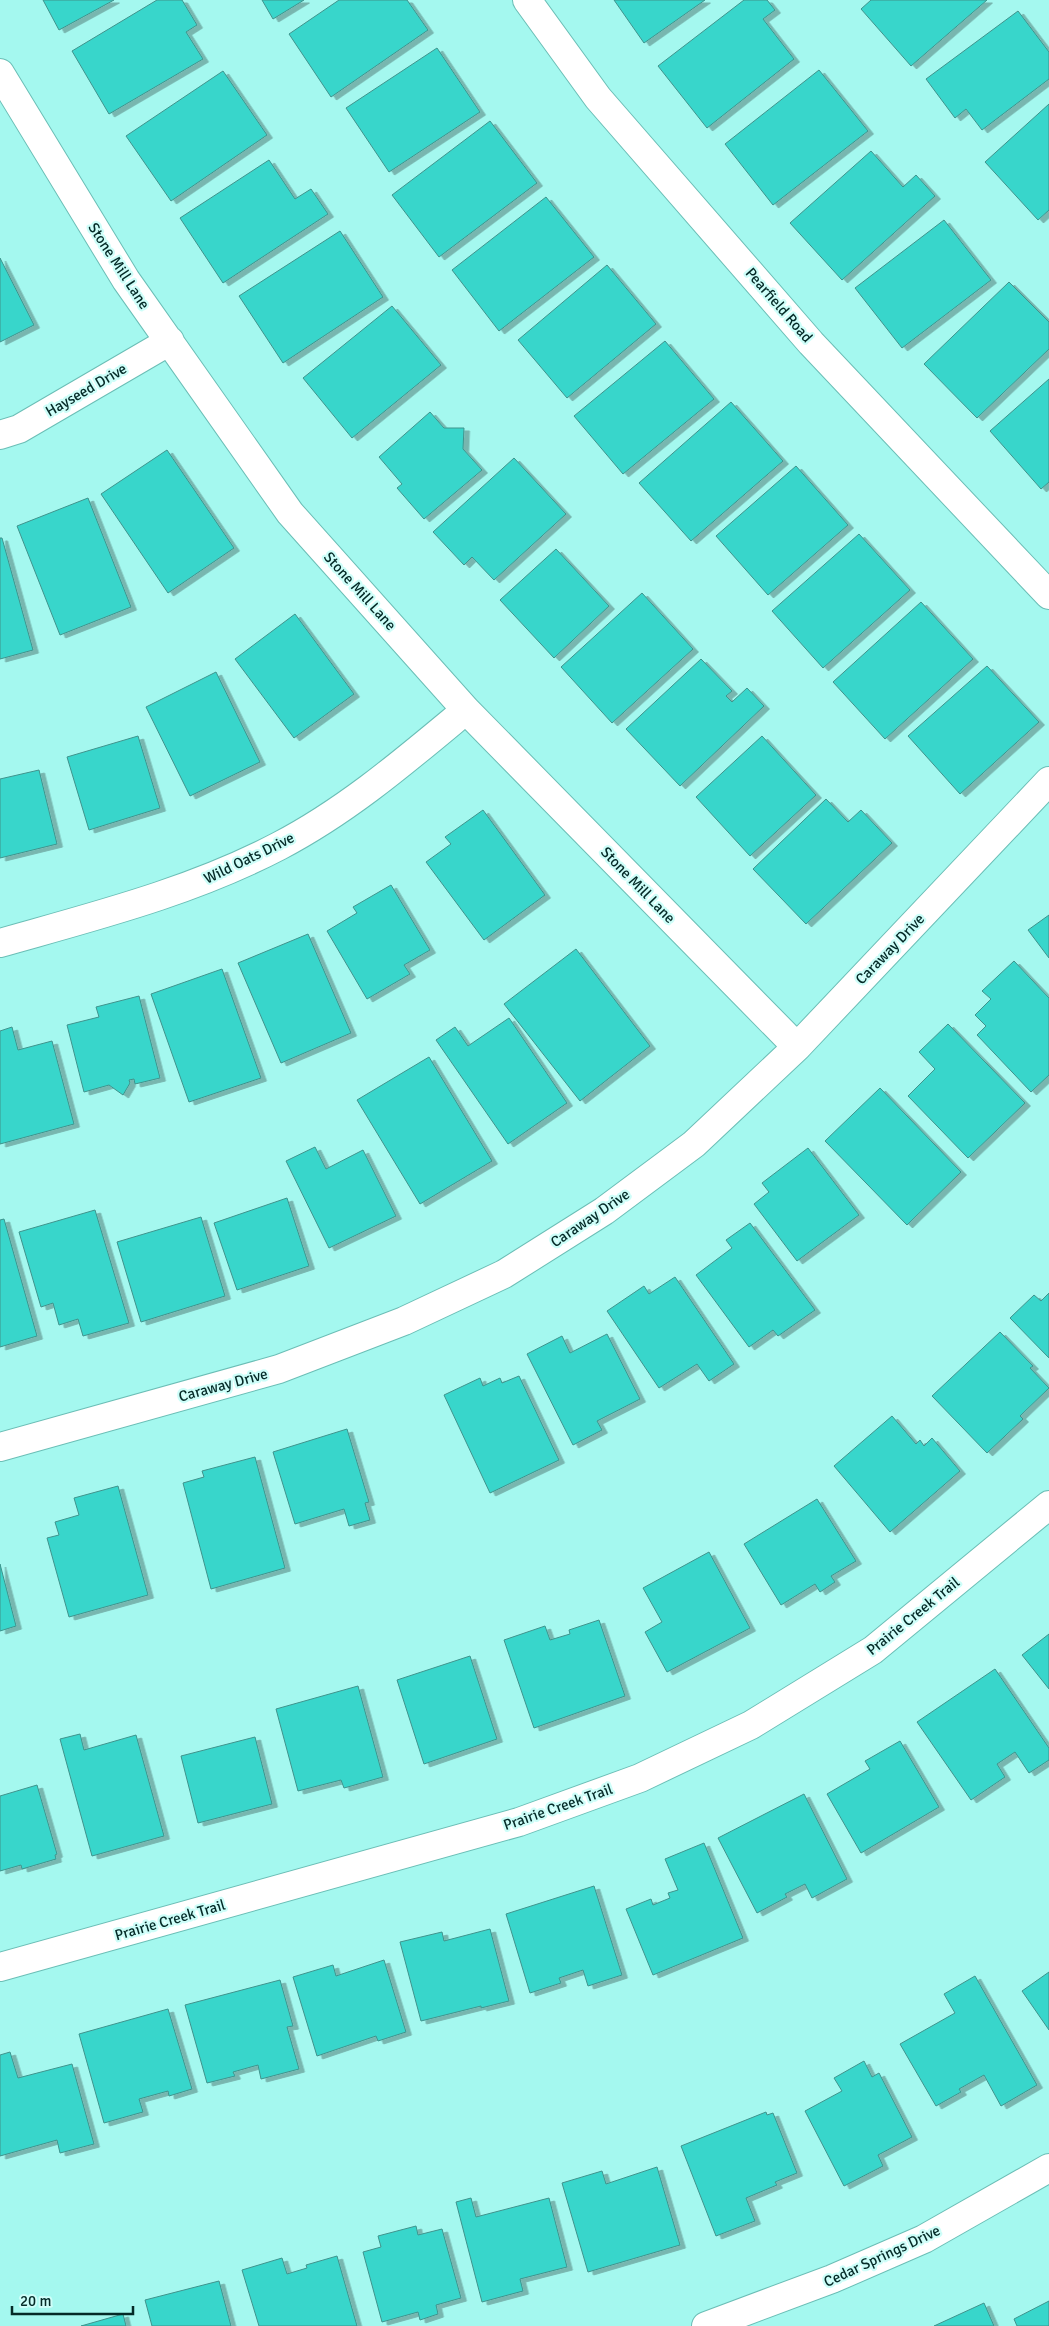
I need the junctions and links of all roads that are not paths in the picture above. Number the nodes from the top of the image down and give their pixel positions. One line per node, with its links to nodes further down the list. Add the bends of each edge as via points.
1 (527, 0): 5 (street, Pearfield Road, via 598,98 811,343)
2 (0, 73): 3 (street, Stone Mill Lane, via 126,280)
3 (170, 341): 4 (street, Hayseed Drive, via 19,428); 6 (street, Stone Mill Lane, via 290,513)
4 (0, 434)
5 (1049, 595)
6 (466, 710): 8 (street, Wild Oats Drive, via 372,788 281,845 212,878 144,902); 9 (street, Stone Mill Lane)
7 (1049, 781): 9 (street, Caraway Drive)
8 (0, 943)
9 (797, 1047): 10 (street, Caraway Drive, via 694,1144 604,1211 504,1274 404,1322 279,1369)
10 (0, 1446)
11 (1049, 1505): 12 (street, Prairie Creek Trail, via 873,1650 751,1725 640,1778 519,1822)
12 (0, 1967)
13 (1049, 2168): 14 (street, Cedar Springs Drive, via 924,2239 832,2280)
14 (706, 2326)

